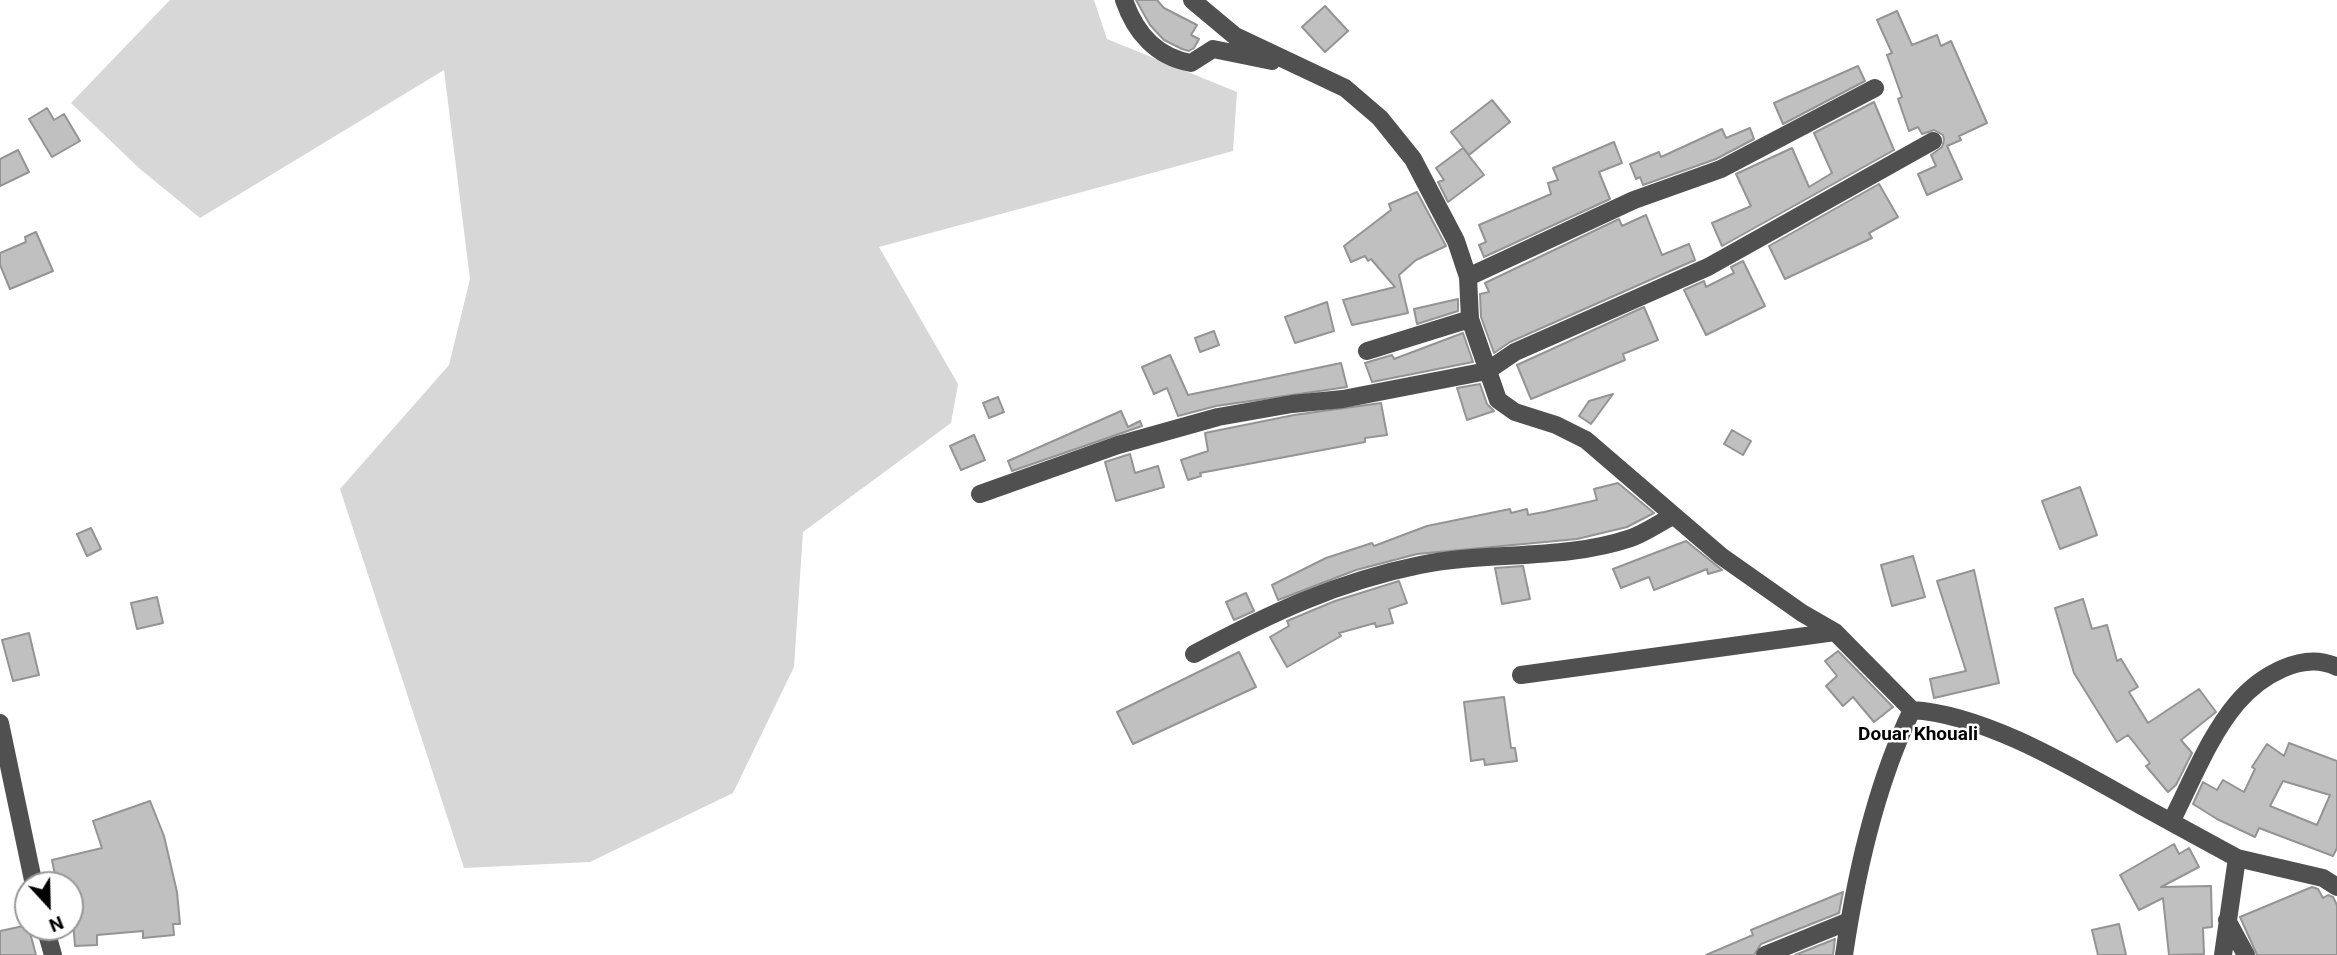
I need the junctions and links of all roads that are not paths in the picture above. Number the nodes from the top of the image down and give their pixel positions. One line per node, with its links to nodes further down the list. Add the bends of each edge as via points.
1 (1124, 0): 3 (street, via 1132,22 1148,43 1179,61 1191,63 1213,49 1262,60)
2 (1192, 0): 3 (street, via 1235,36)
3 (1278, 57): 6 (street, via 1345,88 1380,118 1413,159 1456,241)
4 (1875, 88): 6 (street, via 1721,169 1634,200)
5 (1933, 141): 9 (street, via 1708,267 1515,352)
6 (1468, 276): 7 (street)
7 (1470, 319): 8 (street); 9 (street)
8 (1367, 351)
9 (1487, 371): 10 (street, via 1343,400 1218,418 1118,444); 11 (street, via 1498,400 1515,412 1586,440)
10 (979, 495)
11 (1673, 516): 12 (street, via 1721,556); 13 (street, via 1632,538 1601,545 1422,565 1337,587 1298,601)
12 (1835, 632): 15 (street); 16 (street)
13 (1194, 654)
14 (2337, 667): 18 (street, via 2323,660 2295,664 2263,680 2237,703)
15 (1521, 675)
16 (1912, 710): 18 (street, via 1939,712 2009,737); 23 (street, via 1896,742)
17 (0, 723): 20 (street)
18 (2171, 822): 19 (street)
19 (2237, 858): 21 (street, via 2323,878); 22 (street)
20 (31, 871)
21 (2337, 887)
22 (2227, 920): 26 (street); 27 (street)
23 (1849, 921): 24 (street); 25 (street)
24 (1765, 955)
25 (1843, 955)
26 (2223, 955)
27 (2246, 955)

